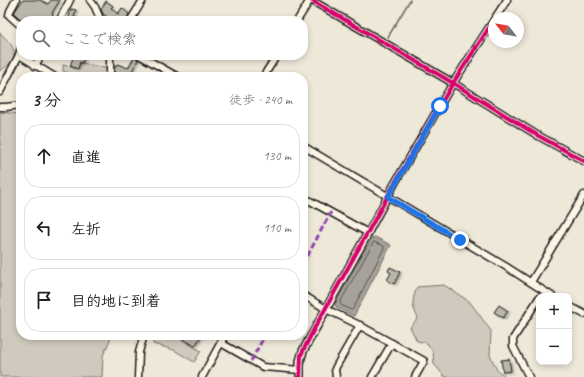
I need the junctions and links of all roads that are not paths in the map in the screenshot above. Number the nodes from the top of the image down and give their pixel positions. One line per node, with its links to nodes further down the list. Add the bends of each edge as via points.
1 (16, 0): 12 (street, via 9,15)
2 (90, 0): 9 (street)
3 (143, 0): 10 (street)
4 (311, 0): 11 (street); 25 (street)
5 (507, 0): 7 (street)
6 (68, 1): 8 (street)
7 (499, 12)
8 (61, 16)
9 (99, 16)
10 (133, 16)
11 (300, 16)
12 (16, 21)
13 (488, 30): 25 (street)
14 (16, 60): 26 (street)
15 (26, 60): 20 (street)
16 (38, 60): 20 (street)
17 (110, 60): 22 (street)
18 (148, 60): 23 (street)
19 (273, 60): 24 (street)
20 (35, 66): 21 (street)
21 (46, 72)
22 (110, 72)
23 (169, 72)
24 (266, 72)
25 (453, 83): 30 (street); 32 (street)
26 (0, 92)
27 (0, 106): 28 (street)
28 (16, 106)
29 (308, 149): 32 (street)
30 (584, 161)
31 (584, 195): 35 (street)
32 (388, 197): 34 (street); 35 (street)
33 (308, 200): 34 (street)
34 (368, 233): 40 (street)
35 (531, 282): 36 (street)
36 (539, 293)
37 (308, 298): 40 (street)
38 (536, 303): 53 (street, via 513,339 513,346)
39 (572, 308): 41 (street)
40 (326, 309): 42 (street); 47 (street, via 303,350)
41 (584, 314)
42 (360, 325): 46 (street); 50 (street, via 337,364)
43 (143, 340): 48 (street)
44 (222, 340): 45 (street)
45 (220, 343): 47 (street, via 263,367); 49 (street)
46 (392, 343): 51 (street); 52 (street, via 424,361)
47 (300, 373)
48 (138, 377)
49 (202, 377)
50 (336, 377)
51 (372, 377)
52 (415, 377)
53 (528, 377)

